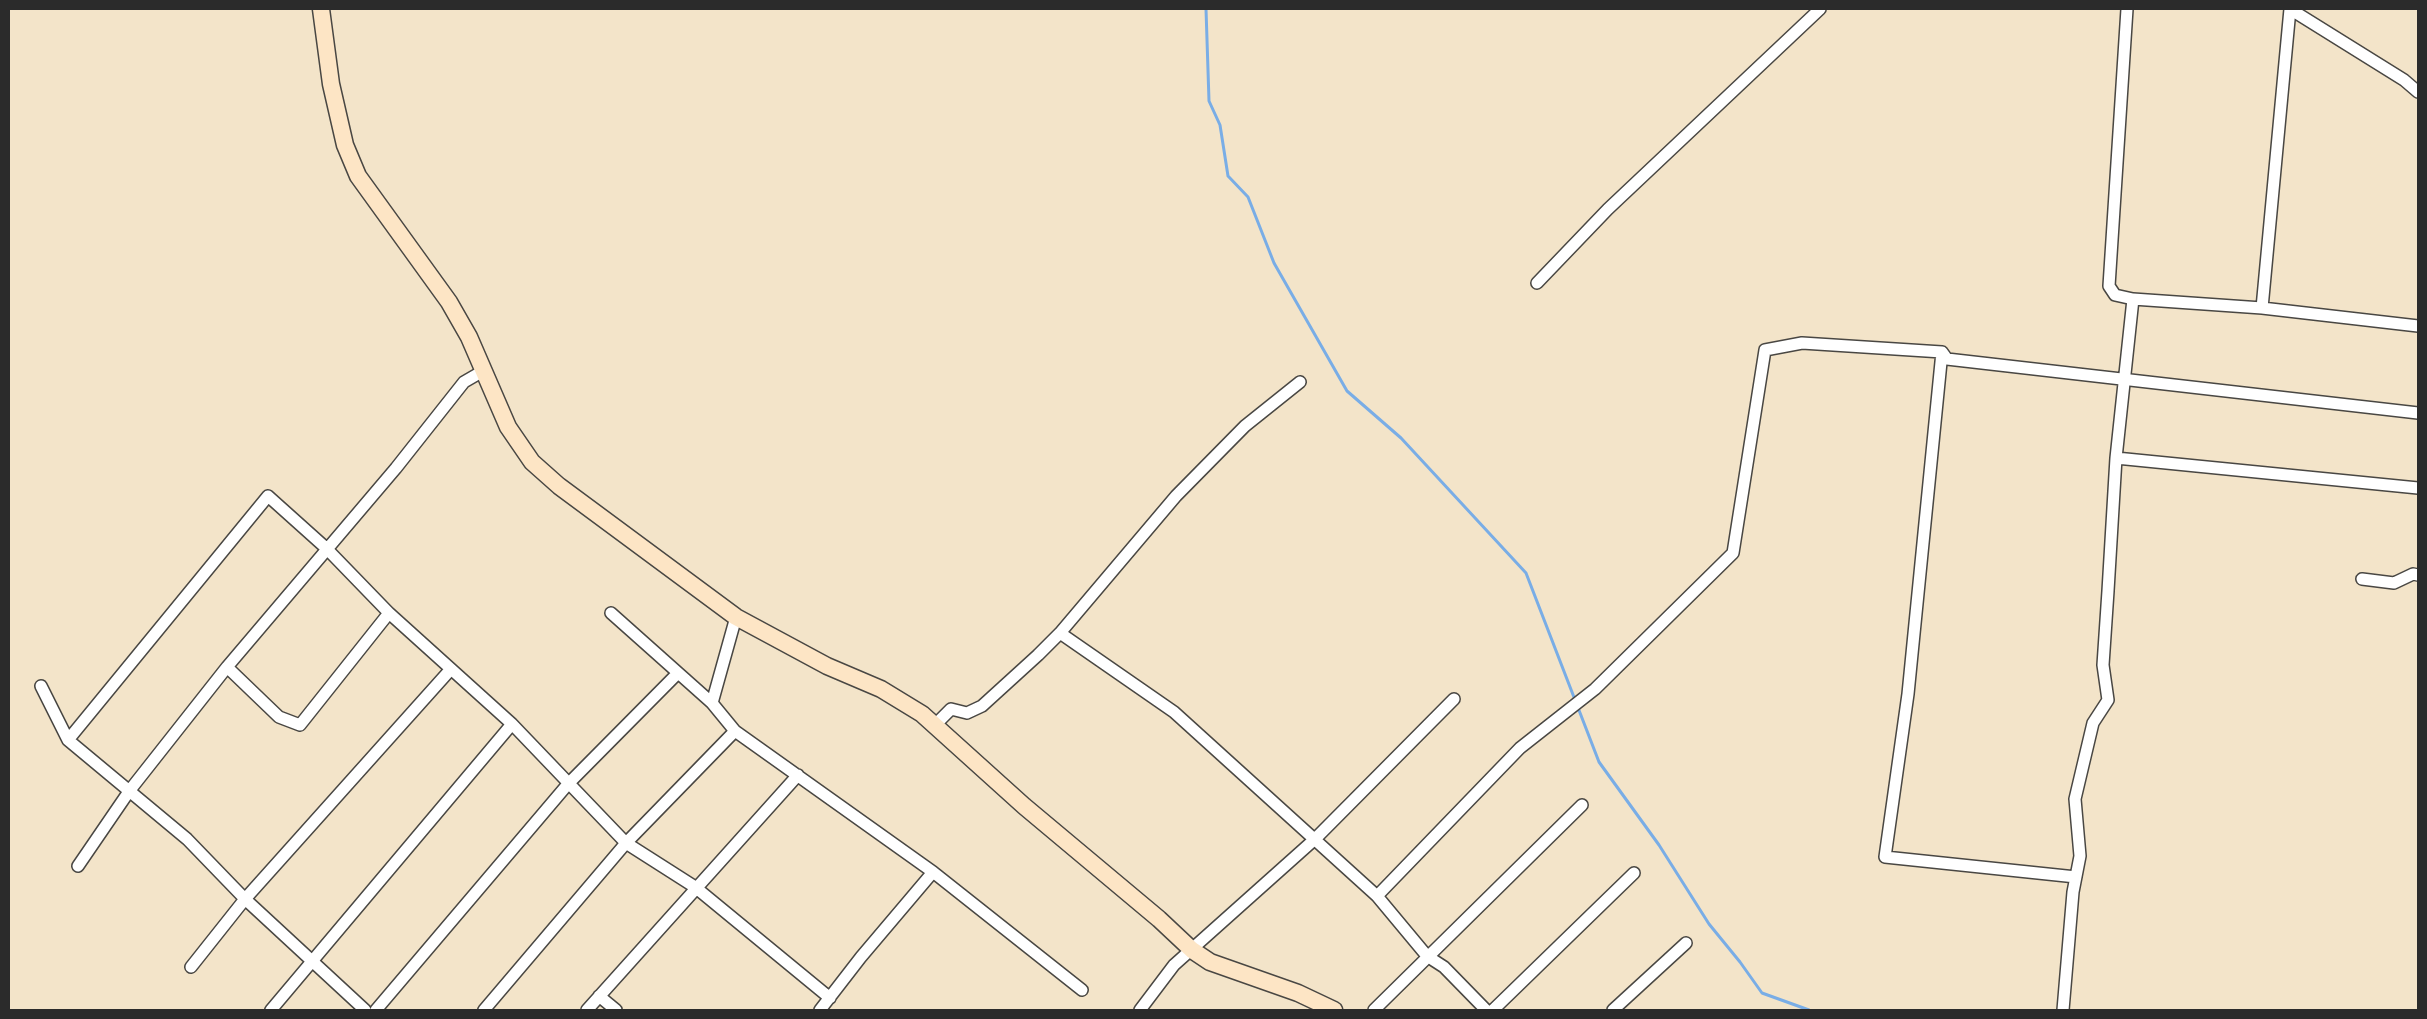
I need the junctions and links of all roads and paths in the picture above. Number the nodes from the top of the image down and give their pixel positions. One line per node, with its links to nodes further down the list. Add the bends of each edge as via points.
1 (320, 9): 11 (street, via 331,84 346,145 358,176 449,302)
2 (1820, 9): 6 (street, via 1608,209)
3 (2126, 9): 7 (street, via 2109,286 2115,295)
4 (2290, 9): 5 (street); 8 (street)
5 (2418, 92)
6 (1537, 283)
7 (2133, 299): 8 (street); 12 (street)
8 (2262, 308): 9 (street)
9 (2418, 326)
10 (1942, 352): 12 (street, via 1947,359); 43 (street, via 1908,694 1885,857); 45 (street, via 1802,343 1765,350 1733,553 1595,689 1520,748)
11 (483, 371): 17 (street, via 464,382 396,468); 22 (street, via 508,427 532,462 559,486)
12 (2126, 380): 14 (street); 15 (street)
13 (1300, 382): 23 (street, via 1245,426 1176,496)
14 (2418, 413)
15 (2116, 458): 16 (street); 43 (street, via 2103,665 2108,700 2093,723 2075,798 2080,856)
16 (2418, 488)
17 (326, 548): 20 (street); 24 (street); 33 (street, via 268,496)
18 (2418, 575): 19 (street, via 2413,574 2394,583)
19 (2362, 579)
20 (389, 613): 24 (street, via 300,725 279,717); 25 (street)
21 (611, 613): 26 (street)
22 (736, 617): 29 (street); 31 (street, via 827,666 881,689)
23 (1060, 633): 31 (street, via 982,706 967,713 952,709); 38 (street, via 1174,712)
24 (227, 667): 36 (street)
25 (451, 669): 30 (street); 46 (street)
26 (677, 674): 29 (street); 35 (street)
27 (41, 686): 33 (street)
28 (1454, 699): 38 (street)
29 (712, 702): 32 (street)
30 (512, 724): 35 (street); 50 (street)
31 (936, 724): 48 (street, via 1011,794)
32 (735, 731): 34 (street); 39 (street)
33 (68, 740): 36 (street)
34 (798, 775): 41 (street); 44 (street)
35 (568, 784): 39 (street); 57 (street)
36 (130, 790): 40 (street); 46 (street, via 187,840)
37 (1582, 805): 49 (street)
38 (1315, 839): 45 (street); 48 (street)
39 (626, 843): 44 (street); 58 (street)
40 (78, 866)
41 (933, 872): 52 (street); 54 (street)
42 (1634, 873): 66 (street)
43 (2076, 877): 68 (street)
44 (695, 887): 53 (street); 54 (street)
45 (1377, 896): 49 (street)
46 (245, 900): 50 (street); 51 (street)
47 (1686, 943): 67 (street)
48 (1192, 950): 62 (street, via 1174,965); 63 (street, via 1210,962 1298,993)
49 (1427, 956): 64 (street); 65 (street, via 1444,967)
50 (313, 961): 55 (street); 56 (street)
51 (192, 967)
52 (1082, 990)
53 (599, 996): 59 (street); 60 (street)
54 (830, 998): 61 (street)
55 (271, 1010)
56 (365, 1010)
57 (376, 1010)
58 (484, 1010)
59 (587, 1010)
60 (616, 1010)
61 (820, 1010)
62 (1140, 1010)
63 (1334, 1010)
64 (1374, 1010)
65 (1486, 1010)
66 (1493, 1010)
67 (1613, 1010)
68 (2063, 1010)

